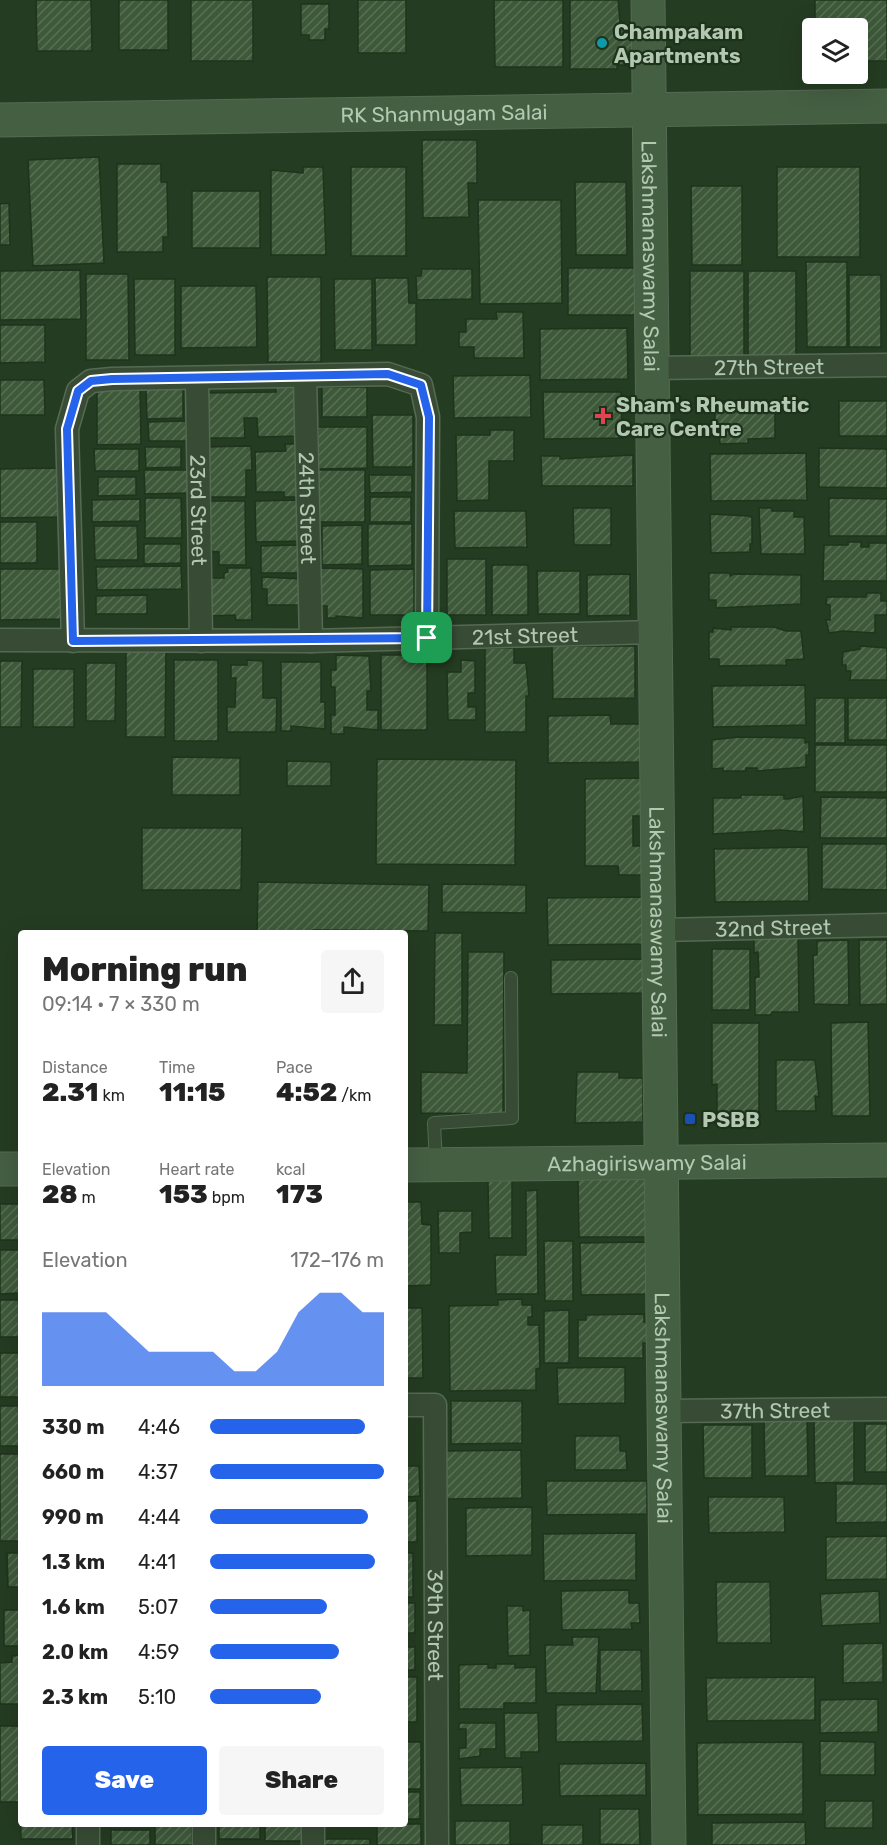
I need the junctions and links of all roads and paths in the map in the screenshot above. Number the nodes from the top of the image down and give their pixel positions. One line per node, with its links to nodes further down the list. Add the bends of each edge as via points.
1 (648, 0): 3 (street, Lakshmanaswamy Salai)
2 (887, 106): 3 (street, RK Shanmugam Salai)
3 (650, 109): 4 (street, RK Shanmugam Salai); 6 (street, Lakshmanaswamy Salai)
4 (0, 120)
5 (887, 365): 6 (street, 27th Street)
6 (652, 368): 9 (street, Lakshmanaswamy Salai)
7 (305, 376): 8 (street); 10 (street, via 388,374 421,385 429,417); 14 (street, 24th Street)
8 (196, 378): 12 (street, 23rd Street); 13 (street, via 91,381 78,391 67,429)
9 (655, 632): 10 (street, 21st Street); 16 (street, Lakshmanaswamy Salai)
10 (427, 638): 14 (street, 21st Street)
11 (0, 640): 13 (street, 21st Street)
12 (201, 640): 13 (street, 21st Street); 14 (street, 21st Street)
13 (73, 641)
14 (311, 641)
15 (887, 925): 16 (street, 32nd Street)
16 (659, 930): 19 (street, Lakshmanaswamy Salai)
17 (511, 978): 20 (lane, via 512,1118 434,1123)
18 (887, 1160): 19 (street, Azhagiriswamy Salai)
19 (661, 1162): 20 (street, Azhagiriswamy Salai); 25 (street, Lakshmanaswamy Salai)
20 (420, 1165)
21 (0, 1169): 22 (street)
22 (18, 1169)
23 (408, 1405): 32 (street, 39th Street, via 435,1405)
24 (887, 1409): 25 (street, 37th Street)
25 (664, 1412): 33 (street, Lakshmanaswamy Salai)
26 (88, 1827): 29 (street)
27 (204, 1827): 30 (street)
28 (313, 1827): 31 (street)
29 (88, 1845)
30 (204, 1845)
31 (313, 1845)
32 (437, 1845)
33 (669, 1845)

